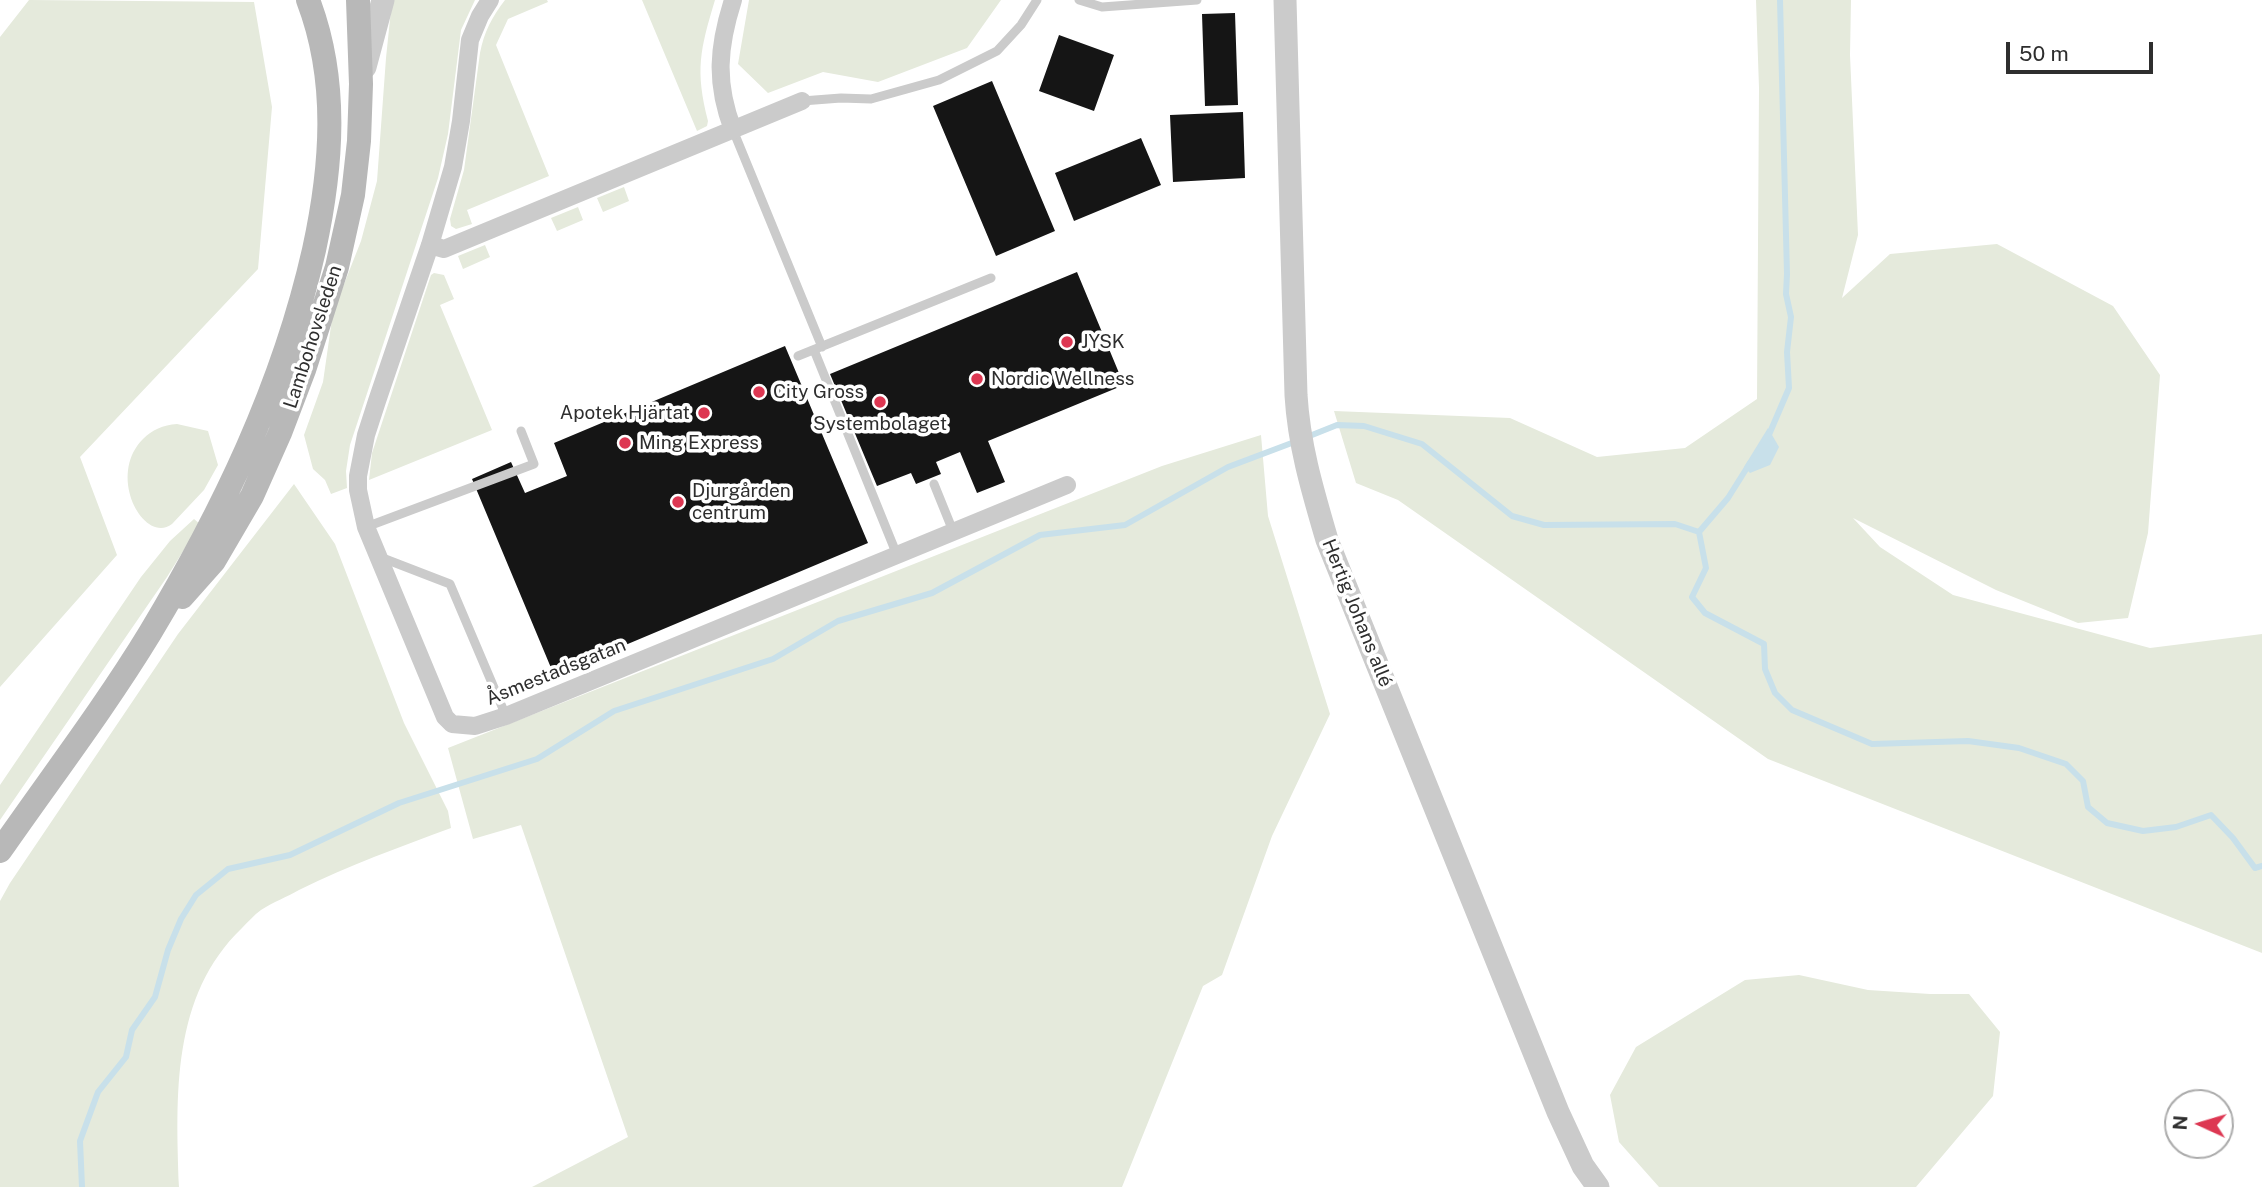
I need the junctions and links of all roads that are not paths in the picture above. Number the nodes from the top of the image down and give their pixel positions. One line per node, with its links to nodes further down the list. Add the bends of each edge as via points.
1 (308, 0): 24 (main road, Lambohovsleden, via 328,77 331,132 322,213 305,288 245,456)
2 (358, 0): 10 (main road, Lambohovsleden)
3 (383, 0): 10 (street)
4 (490, 0): 13 (street, Åsmestadsgatan, via 470,40 453,167)
5 (733, 0): 12 (street, via 720,52 722,97)
6 (1037, 0): 11 (lane, via 997,51 939,80 871,99)
7 (1079, 0): 8 (lane, via 1102,7)
8 (1197, 0)
9 (1285, 0): 27 (street, Hertig Johans allé, via 1297,410 1307,471 1327,540 1525,1032 1578,1155)
10 (361, 84): 24 (main road, Lambohovsleden, via 353,195 337,267 280,433 252,496 214,561)
11 (802, 101): 12 (street)
12 (733, 131): 13 (street, via 444,249); 15 (lane)
13 (430, 245): 20 (street, Åsmestadsgatan, via 360,461 358,490)
14 (991, 278): 15 (lane)
15 (818, 348): 16 (lane); 22 (lane)
16 (798, 356)
17 (521, 431): 20 (lane, via 534,464)
18 (934, 484): 21 (lane)
19 (1067, 485): 21 (street, Åsmestadsgatan)
20 (366, 527): 23 (street, Åsmestadsgatan)
21 (953, 531): 22 (street, Åsmestadsgatan)
22 (897, 555): 25 (street, Åsmestadsgatan)
23 (379, 557): 25 (lane, via 450,584); 25 (street, Åsmestadsgatan, via 445,717 463,726)
24 (149, 634): 26 (main road, Lambohovsleden)
25 (506, 716)
26 (0, 850)
27 (1598, 1187)

